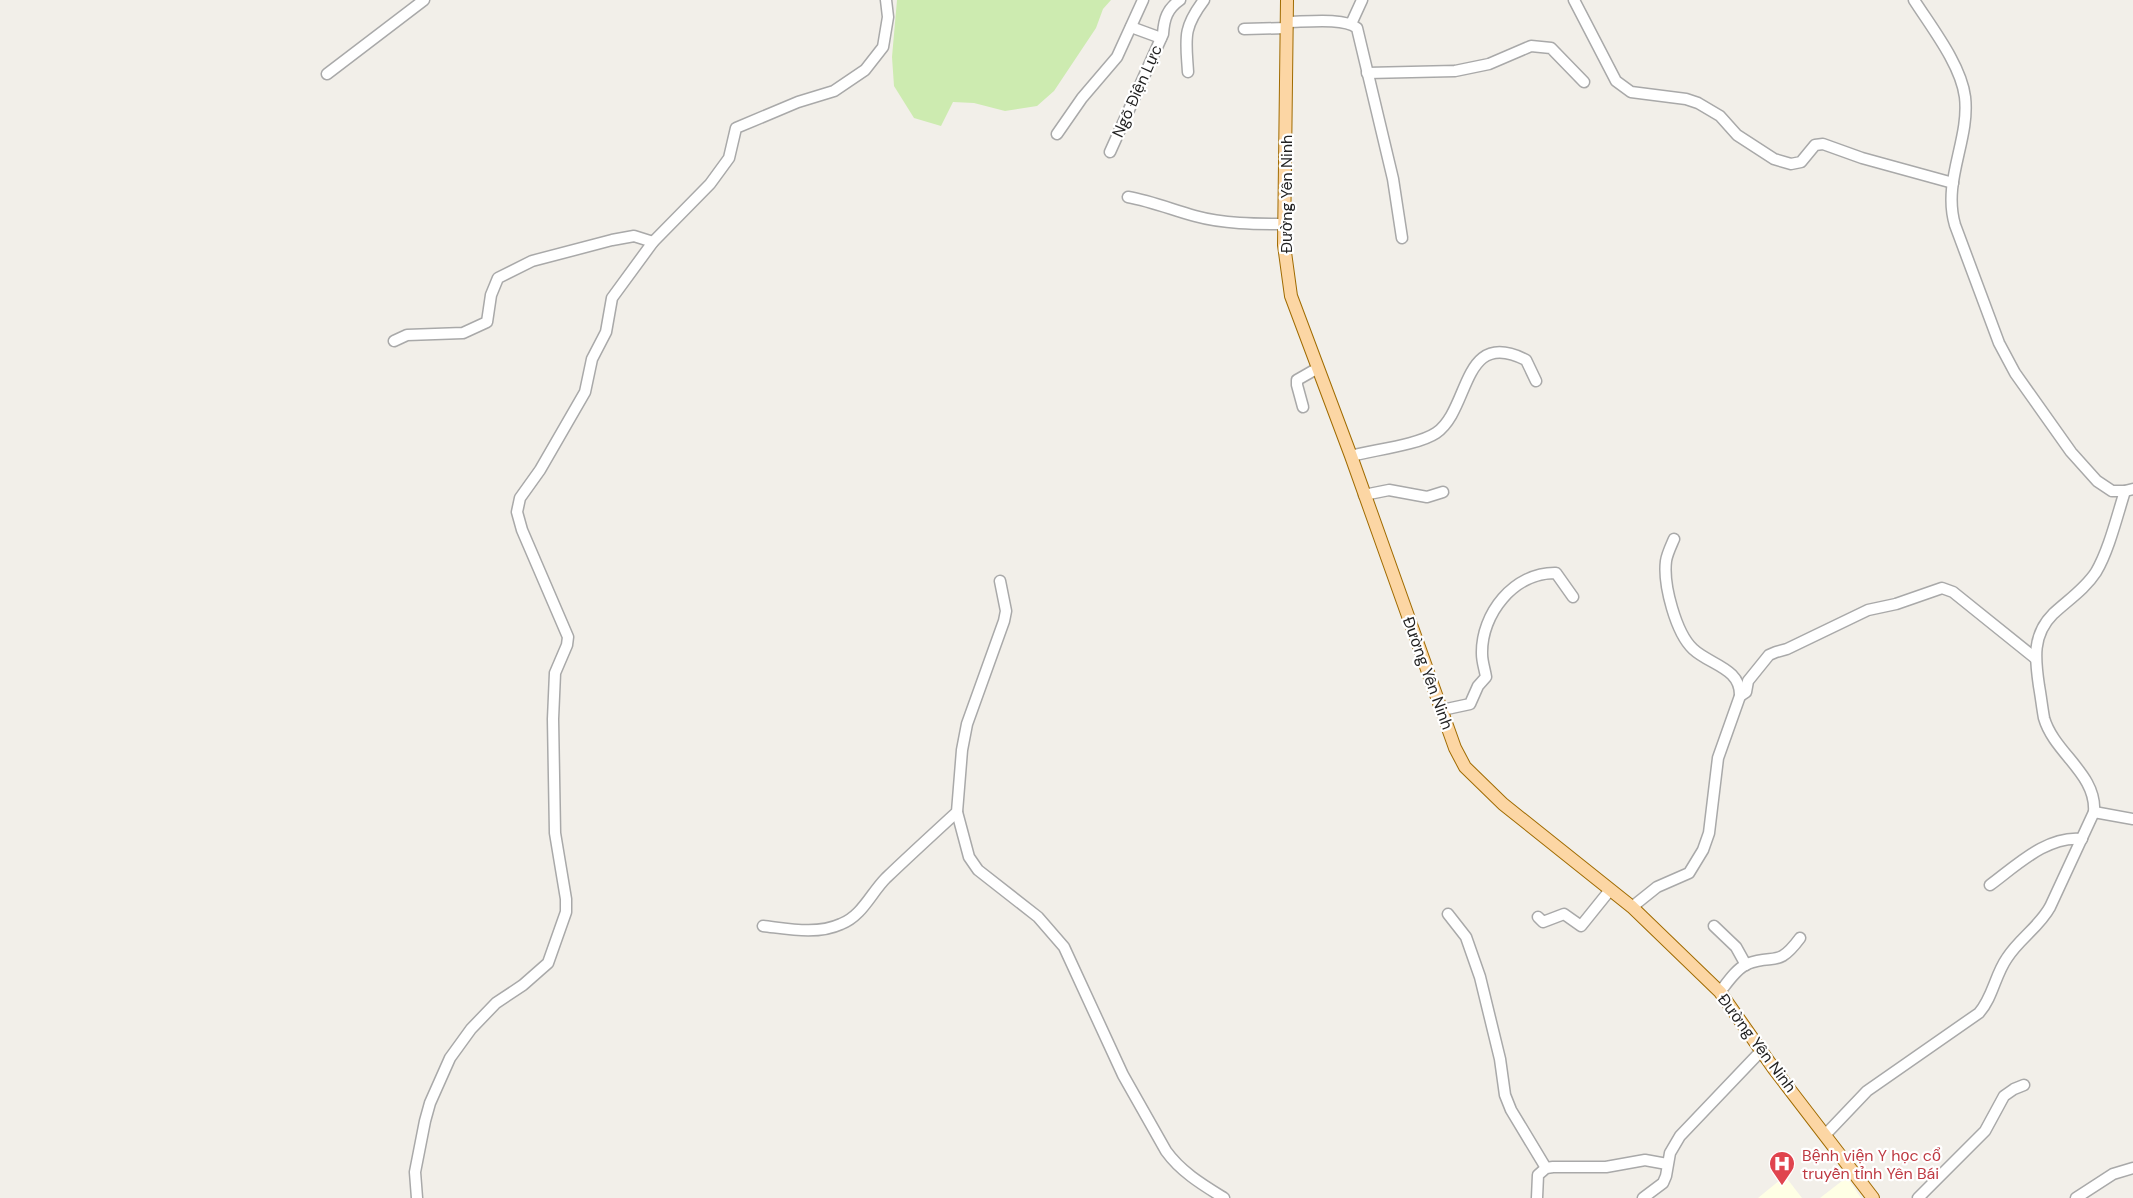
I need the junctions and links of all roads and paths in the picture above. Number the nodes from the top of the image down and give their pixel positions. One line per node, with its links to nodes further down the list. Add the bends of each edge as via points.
1 (424, 0): 17 (street)
2 (886, 0): 25 (street, via 888,17 883,47 865,70 834,91 736,128 729,158 711,184)
3 (1143, 0): 12 (street)
4 (1180, 0): 14 (street, Ngõ Điện Lực, via 1164,19)
5 (1203, 0): 15 (street, via 1185,34)
6 (1287, 0): 11 (main road, Đường Yên Ninh)
7 (1362, 0): 10 (street)
8 (1574, 0): 21 (street, via 1616,81 1631,92 1698,103 1774,159 1791,164 1801,162 1815,145 1823,144)
9 (1914, 0): 21 (street, via 1963,85 1965,113)
10 (1351, 24): 11 (street, via 1340,21); 16 (street, via 1358,32)
11 (1287, 25): 13 (street); 23 (main road, Đường Yên Ninh)
12 (1131, 27): 14 (street); 19 (street, via 1117,57)
13 (1244, 29)
14 (1161, 38): 20 (street, Ngõ Điện Lực)
15 (1188, 72)
16 (1367, 73): 18 (street, via 1455,71 1489,64 1531,46 1551,48); 24 (street, via 1393,179)
17 (327, 74)
18 (1584, 82)
19 (1057, 134)
20 (1110, 152)
21 (1953, 183): 31 (street, via 1951,209 1955,225 2009,362 2070,452 2090,474 2107,489)
22 (1128, 197): 23 (street, via 1197,216 1248,224)
23 (1284, 224): 27 (main road, Đường Yên Ninh, via 1291,296)
24 (1402, 238)
25 (653, 242): 26 (street, via 634,236 532,261 498,278 487,322 463,333 407,335); 60 (street, via 612,298 606,332 592,359 585,392 520,498 517,512 568,637 555,673 553,719 555,833 566,912 548,963 496,1003 450,1058 425,1121 415,1172)
26 (394, 341)
27 (1318, 368): 29 (street, via 1298,380); 30 (main road, Đường Yên Ninh)
28 (1536, 381): 30 (street, via 1526,360 1517,355 1488,355 1474,366 1450,417 1435,434)
29 (1304, 407)
30 (1351, 456): 33 (main road, Đường Yên Ninh)
31 (2129, 490): 37 (street, via 2099,566 2083,588 2048,621 2039,636)
32 (1443, 492): 33 (street, via 1426,497 1389,490)
33 (1364, 495): 39 (main road, Đường Yên Ninh)
34 (1674, 539): 38 (street, via 1666,574 1678,627 1696,651 1735,677)
35 (1000, 581): 40 (street, via 1006,611 966,724)
36 (1574, 597): 39 (street, via 1556,573 1523,579 1515,585 1495,608 1484,635 1486,677 1470,704)
37 (2035, 658): 38 (street, via 1953,592 1942,588 1868,610 1769,656); 41 (street, via 2047,725 2088,785)
38 (1740, 696): 46 (street, via 1718,758 1709,833 1703,850 1689,873 1657,887)
39 (1442, 710): 45 (main road, Đường Yên Ninh, via 1455,748 1470,772 1503,804)
40 (957, 812): 49 (street, via 884,880 850,919 827,928 805,930); 61 (street, via 969,857 978,870 1038,917 1064,947 1108,1045 1166,1151 1201,1184)
41 (2094, 812): 42 (street); 43 (street)
42 (2133, 819)
43 (2082, 839): 44 (street, via 2070,837 2050,844); 56 (street, via 2047,913 2009,955 1979,1013 1874,1086)
44 (1990, 885)
45 (1610, 890): 46 (main road, Đường Yên Ninh); 48 (street, via 1581,926 1564,914 1547,922)
46 (1632, 907): 53 (main road, Đường Yên Ninh)
47 (1448, 914): 58 (street, via 1466,936 1480,977 1505,1095)
48 (1538, 917)
49 (763, 926)
50 (1714, 927): 52 (street, via 1736,947)
51 (1800, 938): 52 (street, via 1782,957)
52 (1746, 965): 53 (street)
53 (1720, 992): 54 (main road, Đường Yên Ninh)
54 (1762, 1050): 56 (main road, Đường Yên Ninh); 57 (street, via 1680,1136)
55 (2024, 1085): 65 (street, via 2004,1096 1985,1131)
56 (1826, 1134): 64 (main road, Đường Yên Ninh)
57 (1667, 1164): 58 (street, via 1645,1160 1606,1167); 63 (street, via 1663,1183)
58 (1546, 1168): 62 (street, via 1538,1175)
59 (2133, 1168): 66 (street, via 2113,1174)
60 (417, 1198)
61 (1224, 1198)
62 (1538, 1198)
63 (1643, 1198)
64 (1874, 1198)
65 (1918, 1198)
66 (2076, 1198)

